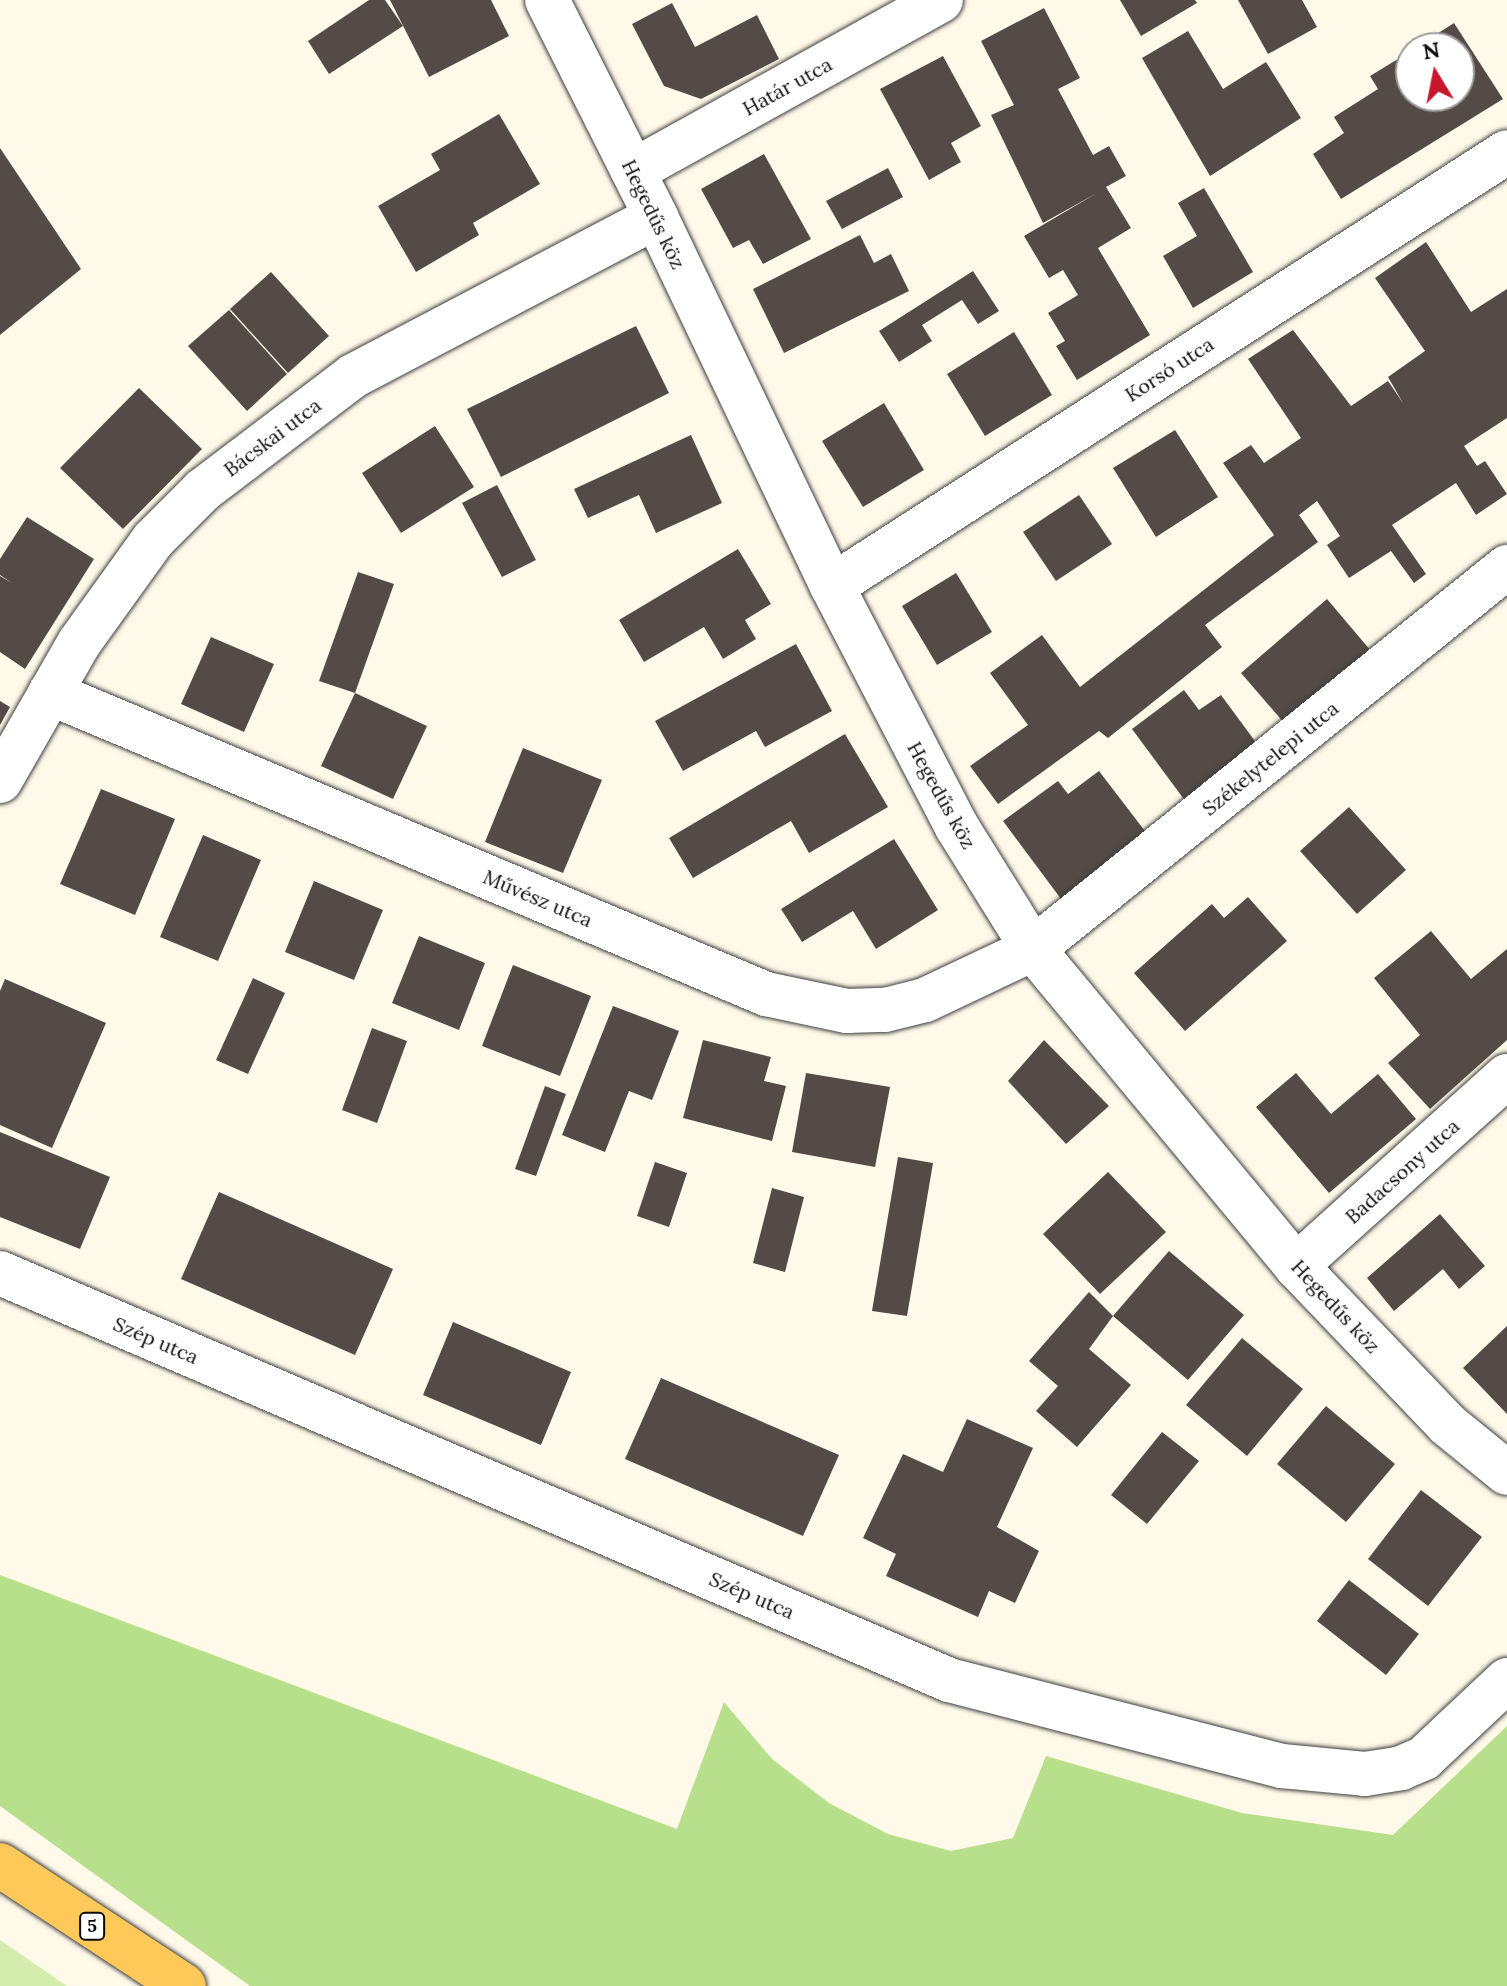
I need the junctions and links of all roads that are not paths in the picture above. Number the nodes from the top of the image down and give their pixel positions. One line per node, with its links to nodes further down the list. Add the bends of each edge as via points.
1 (547, 0): 4 (street, Hegedűs köz)
2 (941, 0): 4 (street, Határ utca)
3 (1507, 152): 7 (street, Korsó utca)
4 (633, 171): 5 (street, Hegedűs köz)
5 (656, 217): 7 (street, Hegedűs köz); 8 (street, Bácskai utca, via 353,376 271,435 203,490 153,540)
6 (1507, 567): 10 (street, Székelytelepi utca)
7 (832, 586): 10 (street, Hegedűs köz, via 957,827)
8 (50, 693): 9 (street, Bácskai utca); 10 (street, Művész utca, via 766,994 847,1011 885,1010 925,1000)
9 (0, 781)
10 (1033, 949): 12 (street, Hegedűs köz)
11 (1507, 1076): 12 (street, Badacsony utca)
12 (1296, 1266): 14 (street, Hegedűs köz, via 1448,1425)
13 (0, 1273): 15 (street, Szép utca, via 949,1680 1282,1766 1365,1774 1424,1758)
14 (1507, 1473)
15 (1507, 1680)
16 (0, 1865): 17 (main road, 5)
17 (184, 1986)

